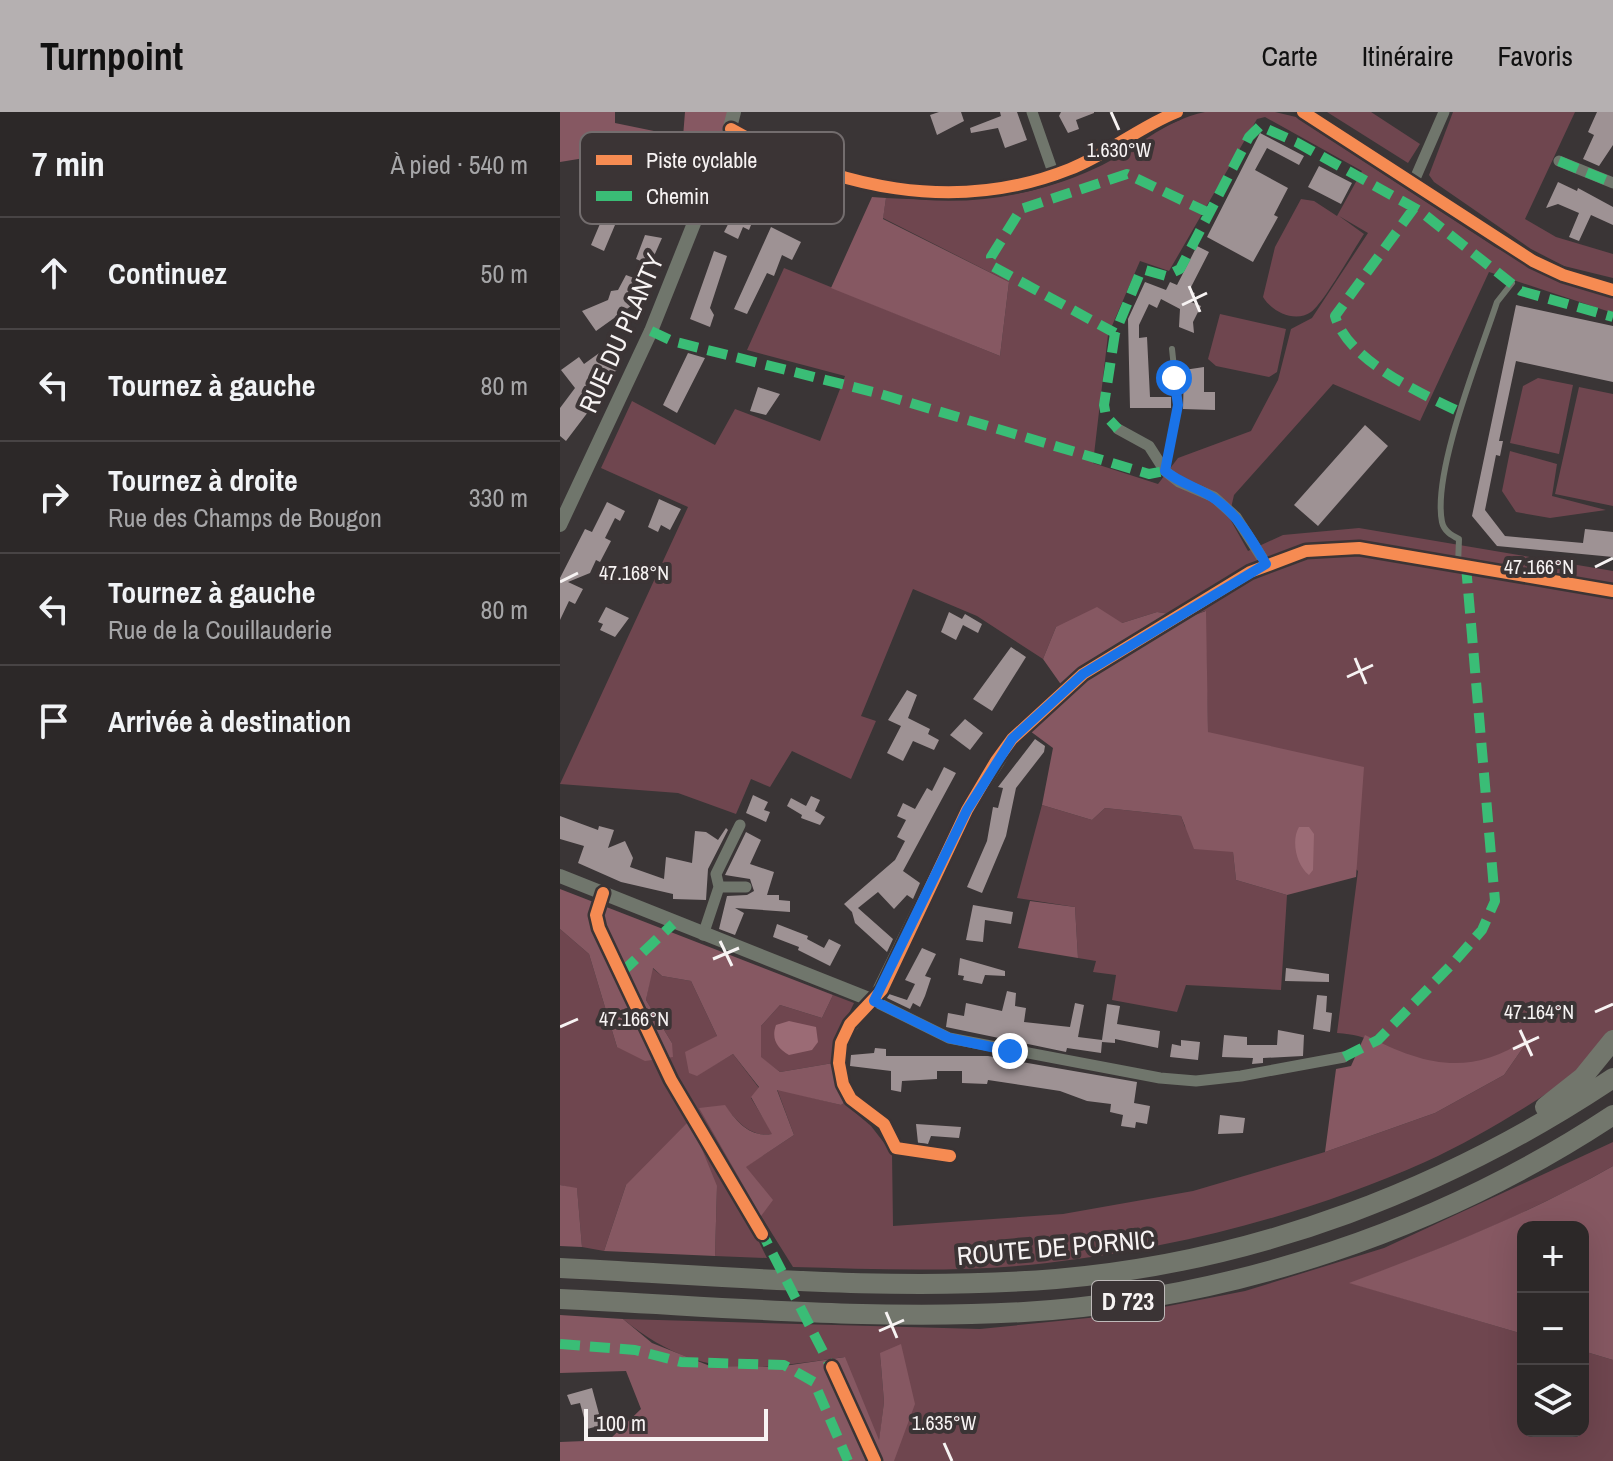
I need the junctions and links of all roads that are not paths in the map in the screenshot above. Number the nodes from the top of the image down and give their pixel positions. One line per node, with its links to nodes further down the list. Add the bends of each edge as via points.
1 (734, 112): 6 (street, RUE DU PLANTY)
2 (1032, 112): 10 (street)
3 (1177, 112): 10 (street)
4 (1303, 112): 12 (street)
5 (1444, 112): 12 (street)
6 (731, 129): 7 (street, RUE DU PLANTY); 8 (street)
7 (730, 132)
8 (737, 132)
9 (1559, 161): 13 (street)
10 (1054, 175): 11 (street, via 969,192 891,189)
11 (844, 178)
12 (1414, 181): 16 (street, via 1545,267)
13 (1613, 183)
14 (693, 224): 20 (street, RUE DU PLANTY, via 651,331)
15 (1512, 283): 22 (lane, via 1497,302 1443,467 1442,521 1459,539)
16 (1613, 290)
17 (1172, 349): 19 (lane, via 1178,405)
18 (1118, 429): 19 (street, via 1149,446)
19 (1165, 471): 21 (street, via 1214,497 1236,517)
20 (560, 525)
21 (1266, 564): 22 (street, via 1335,548); 29 (street, via 1083,674 1012,739 967,810)
22 (1458, 565): 23 (street)
23 (1613, 591)
24 (740, 825): 26 (street, via 716,874)
25 (560, 876): 28 (street)
26 (719, 887): 27 (street); 28 (street)
27 (746, 887)
28 (703, 935): 29 (street)
29 (874, 1001): 31 (street, via 949,1038 1160,1078 1241,1076); 36 (street, via 850,1024 841,1043 843,1084 851,1099 884,1124 896,1148)
30 (1613, 1040): 37 (highway, via 1562,1096 1468,1151)
31 (1344, 1057)
32 (1613, 1078): 37 (highway, ROUTE DE PORNIC / D 723, via 1532,1129)
33 (1613, 1115): 35 (highway, D 723)
34 (1613, 1130): 35 (highway)
35 (1582, 1135): 39 (highway, D 723, via 1484,1189 1365,1240 1229,1281 1118,1302 1025,1312 911,1314)
36 (950, 1156)
37 (1454, 1169): 38 (highway, ROUTE DE PORNIC / D 723, via 1355,1211 1264,1241 1099,1274 907,1283)
38 (560, 1268)
39 (560, 1299)

